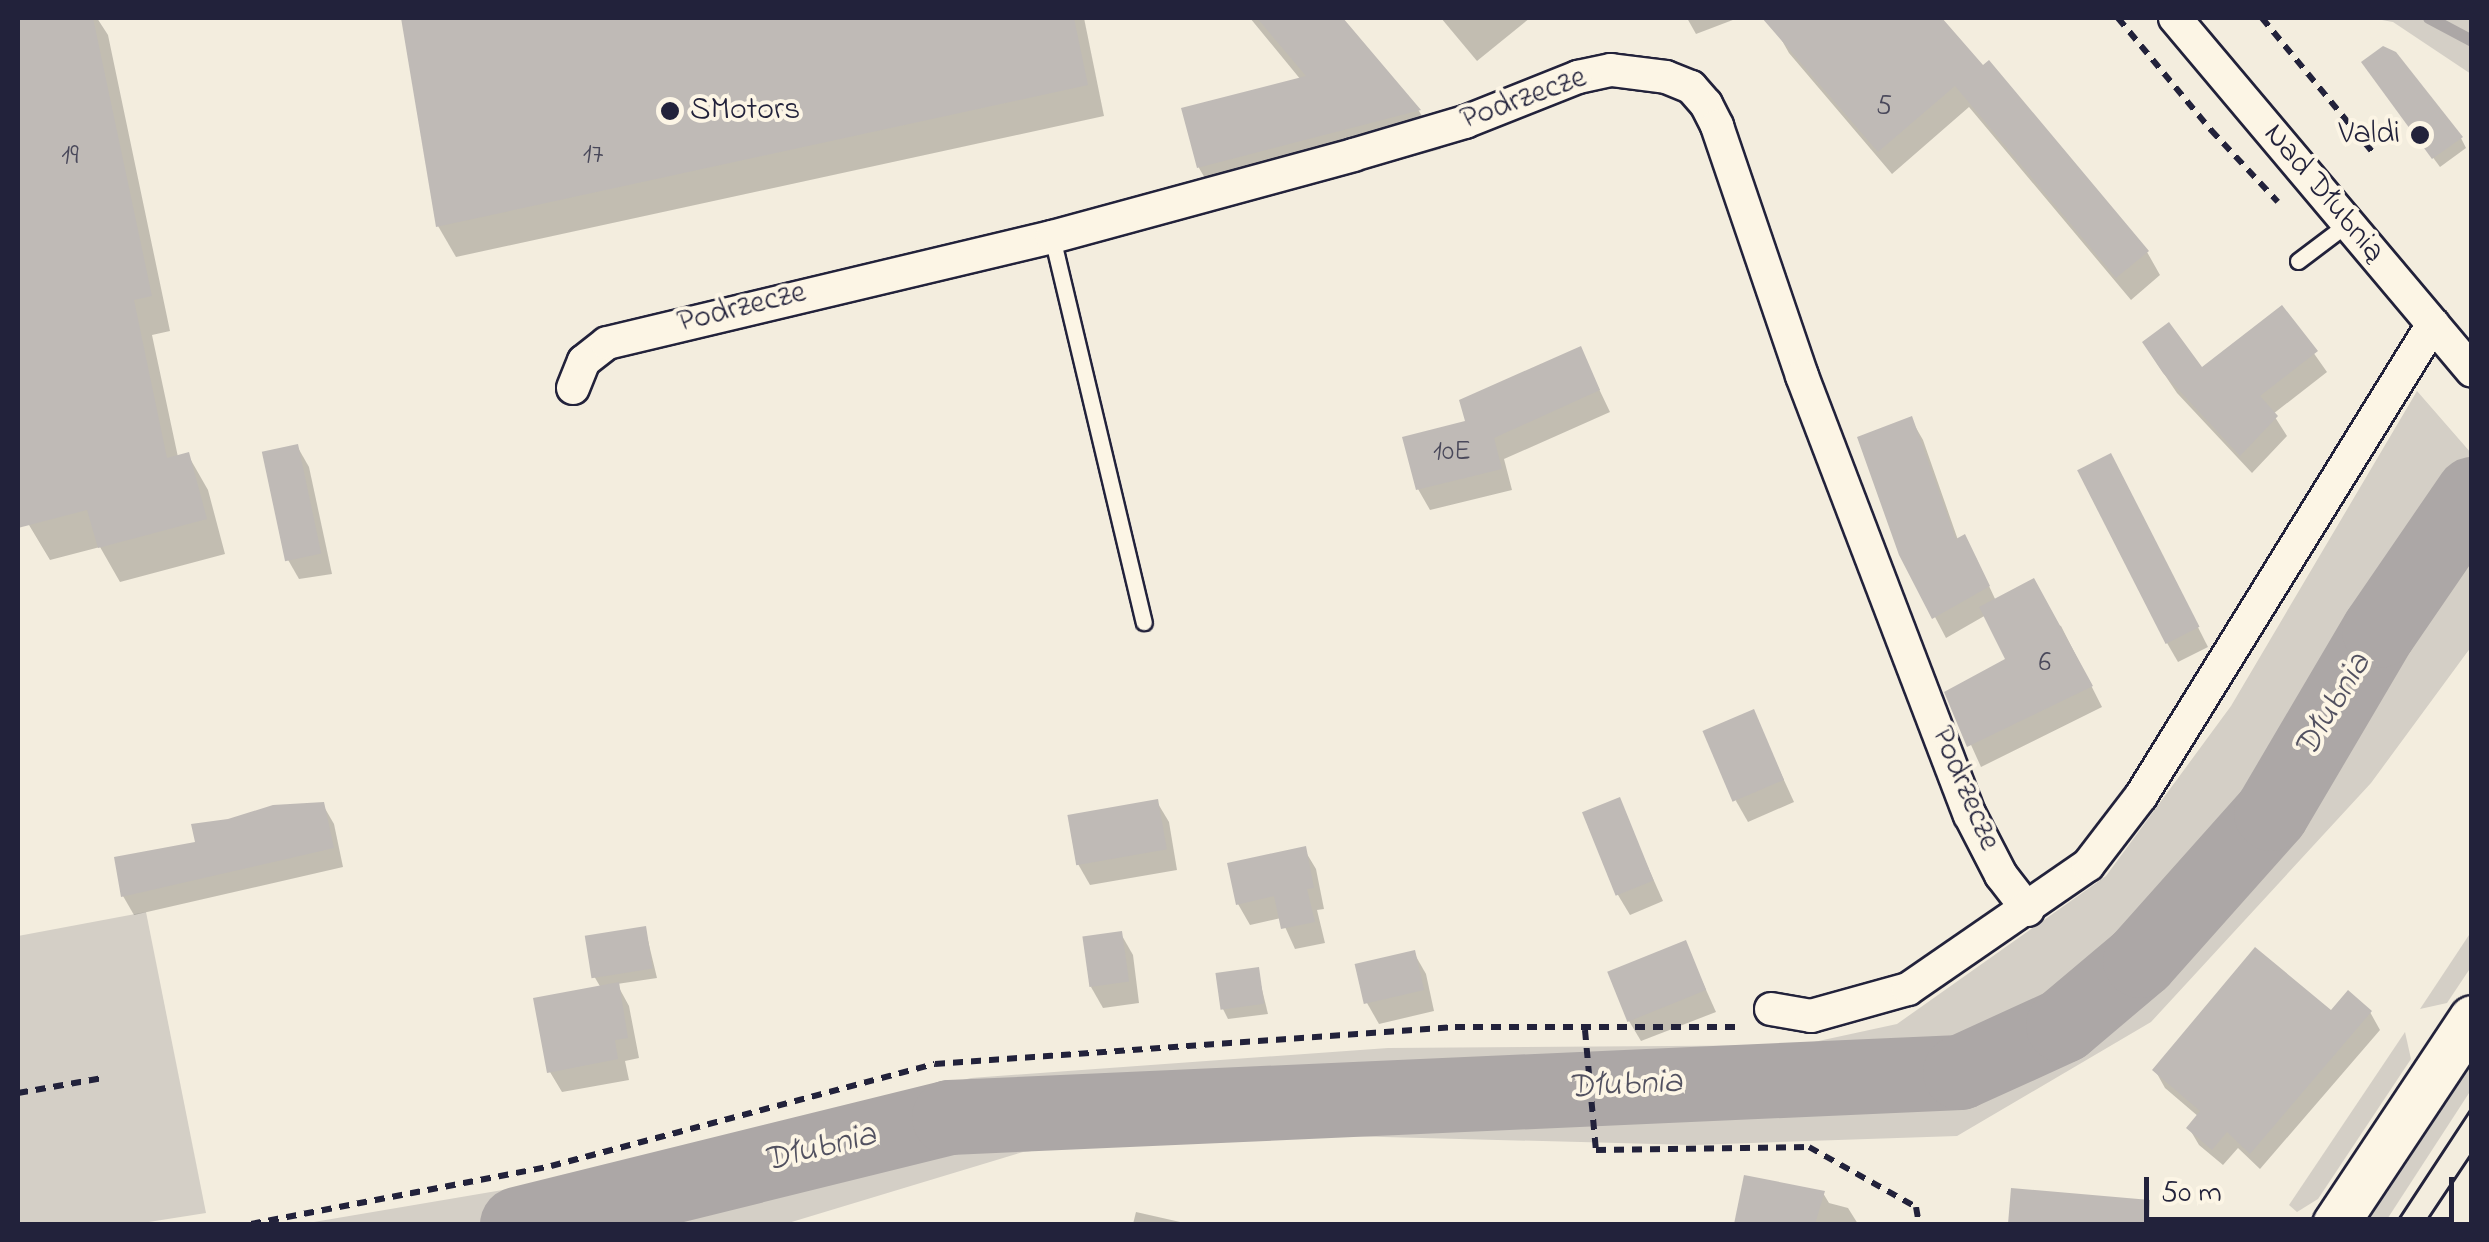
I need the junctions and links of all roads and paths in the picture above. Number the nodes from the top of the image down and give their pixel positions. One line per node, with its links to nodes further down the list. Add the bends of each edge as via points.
1 (2118, 18): 5 (path)
2 (2175, 18): 6 (street, Nad Dłubnią)
3 (2262, 18): 4 (path)
4 (2374, 155)
5 (2289, 214)
6 (2347, 224): 8 (lane); 9 (street, Nad Dłubnią)
7 (1052, 237): 11 (street, Podrzecze, via 607,343 584,361); 12 (lane); 13 (street, Podrzecze, via 1465,122 1578,77 1638,72 1691,87 1717,126 1802,376 1970,815)
8 (2298, 262)
9 (2432, 324): 10 (street, Nad Dłubnią); 13 (street, via 2141,796 2088,864)
10 (2465, 362)
11 (574, 388)
12 (1144, 622)
13 (2028, 910): 14 (street, via 1908,989 1811,1016)
14 (1770, 1009): 16 (path, via 1742,1026)
15 (2472, 1018): 21 (main road)
16 (1585, 1030): 19 (path, via 1436,1028 935,1064 551,1166); 20 (path, via 1596,1150 1808,1148 1916,1208)
17 (103, 1078): 18 (path)
18 (18, 1092)
19 (251, 1224)
20 (1920, 1224)
21 (2335, 1224)

